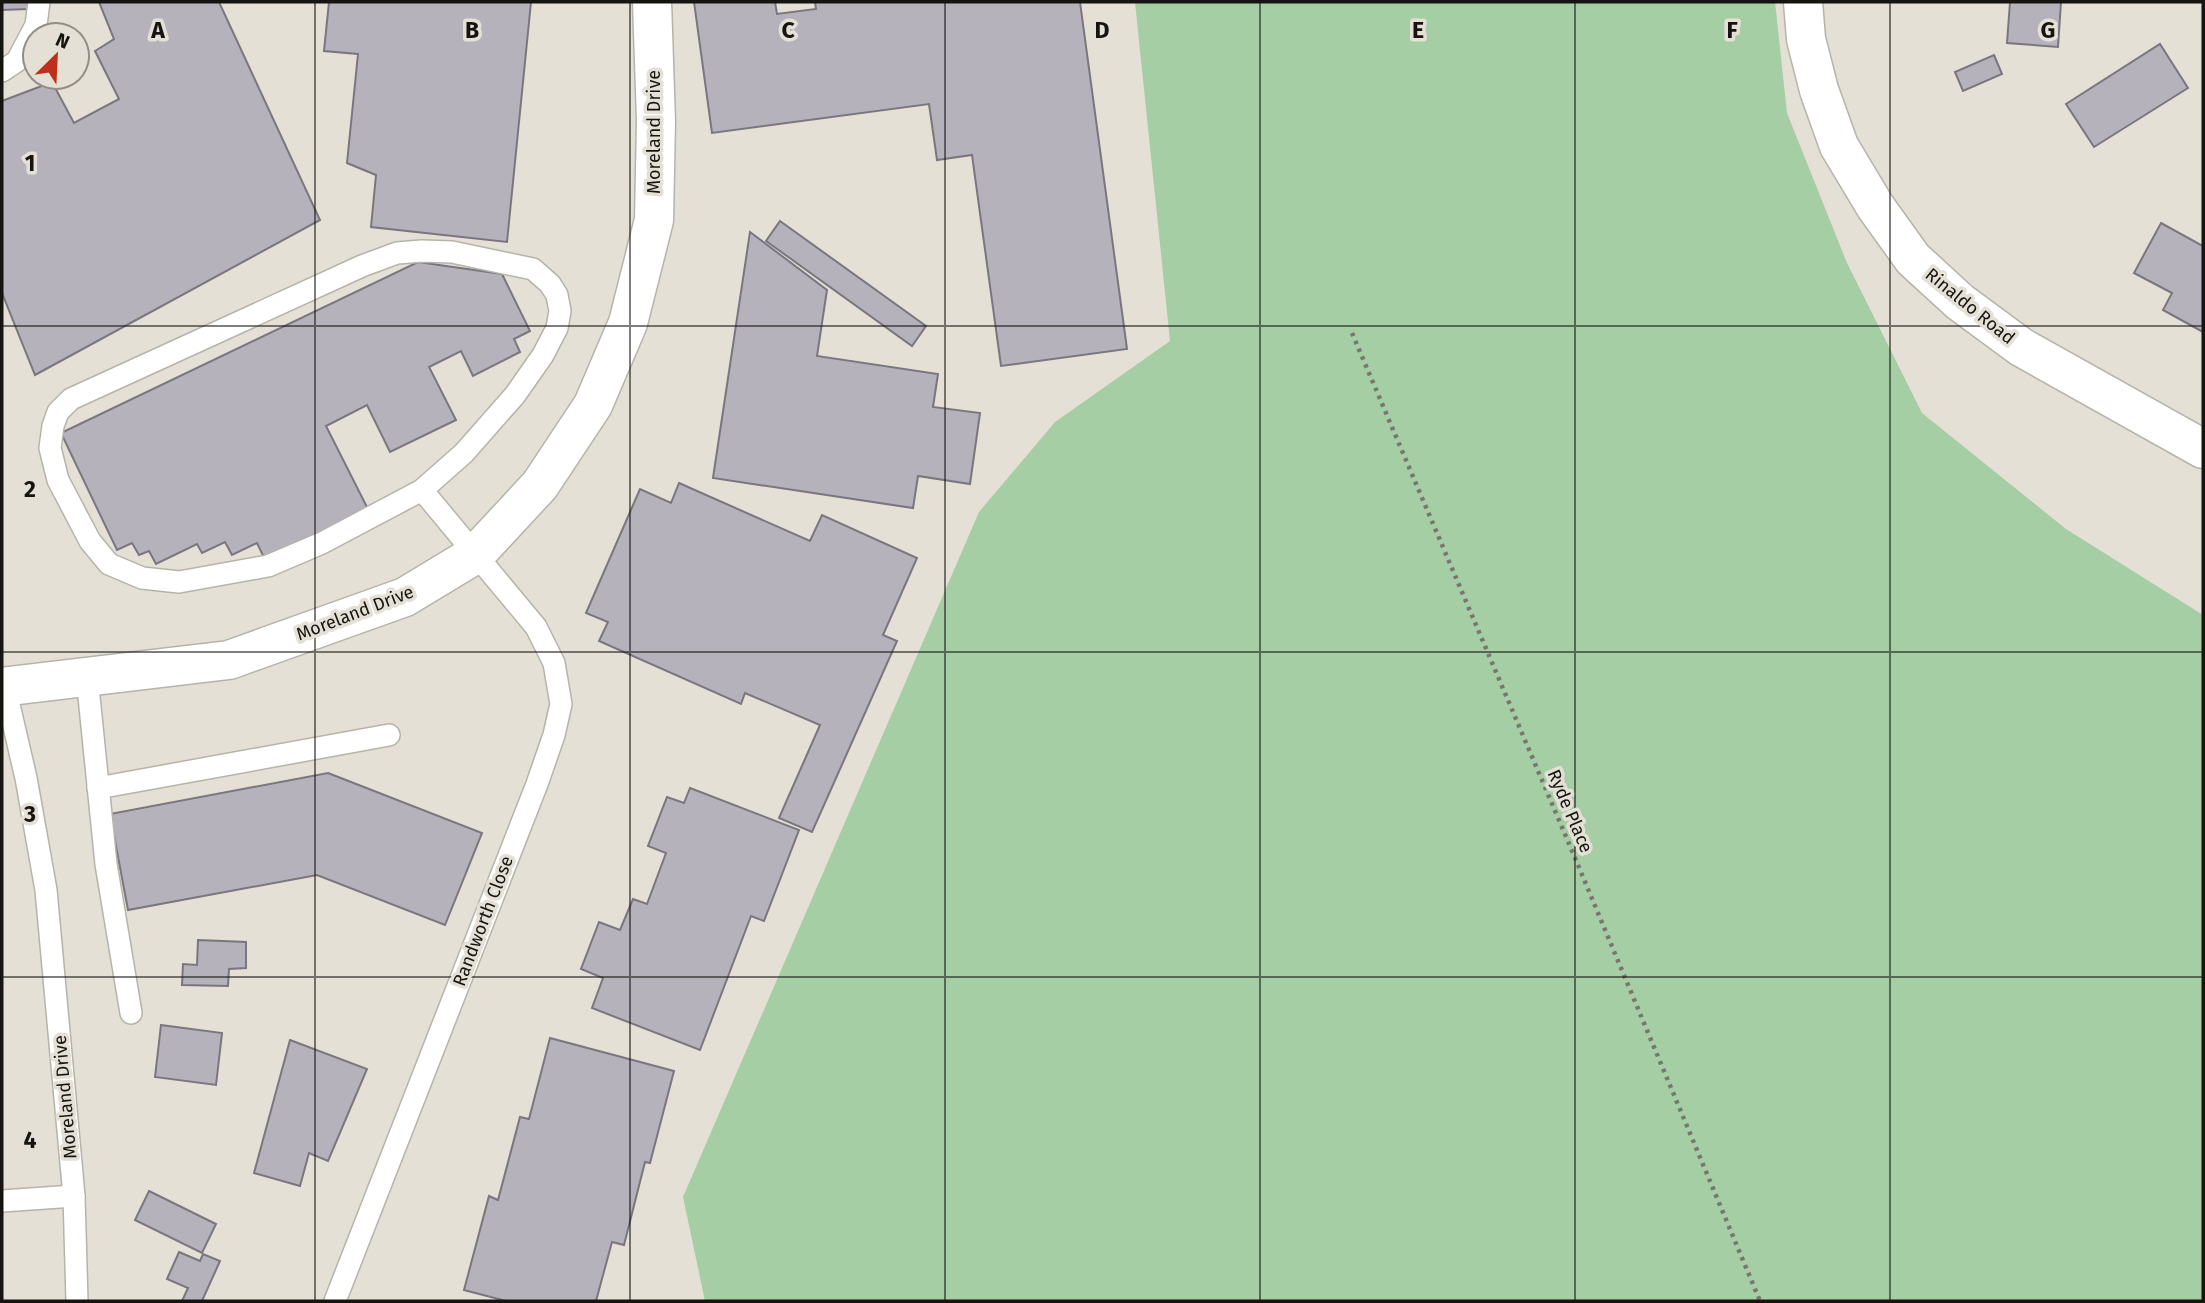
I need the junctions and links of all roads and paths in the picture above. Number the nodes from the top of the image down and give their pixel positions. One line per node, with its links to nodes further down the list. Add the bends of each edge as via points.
1 (39, 2): 4 (lane, via 30,37 17,61)
2 (652, 2): 8 (street, Moreland Drive, via 654,220 628,323 593,405 540,485)
3 (1803, 2): 6 (street, Rinaldo Road, via 1818,90 1839,146 1913,259 1960,302 2021,347)
4 (2, 71)
5 (1352, 333): 18 (path, Ryde Place)
6 (2203, 449)
7 (422, 490): 7 (lane, via 268,566 179,582 142,578 109,564 90,541 58,480 50,448 53,426 58,412 71,399 397,253 453,252 533,270 557,295 557,328 515,395 464,453); 8 (lane, Randworth Close)
8 (476, 554): 9 (street, Moreland Drive, via 405,597 229,660); 17 (lane, Randworth Close, via 536,627 554,663 561,704 537,784)
9 (88, 677): 10 (street, Moreland Drive); 12 (lane)
10 (3, 681): 14 (lane, Moreland Drive, via 46,890)
11 (389, 734): 12 (lane)
12 (98, 788): 13 (lane)
13 (131, 1013)
14 (74, 1196): 15 (lane); 16 (lane, Moreland Drive)
15 (2, 1201)
16 (77, 1301)
17 (335, 1301)
18 (1760, 1301)

